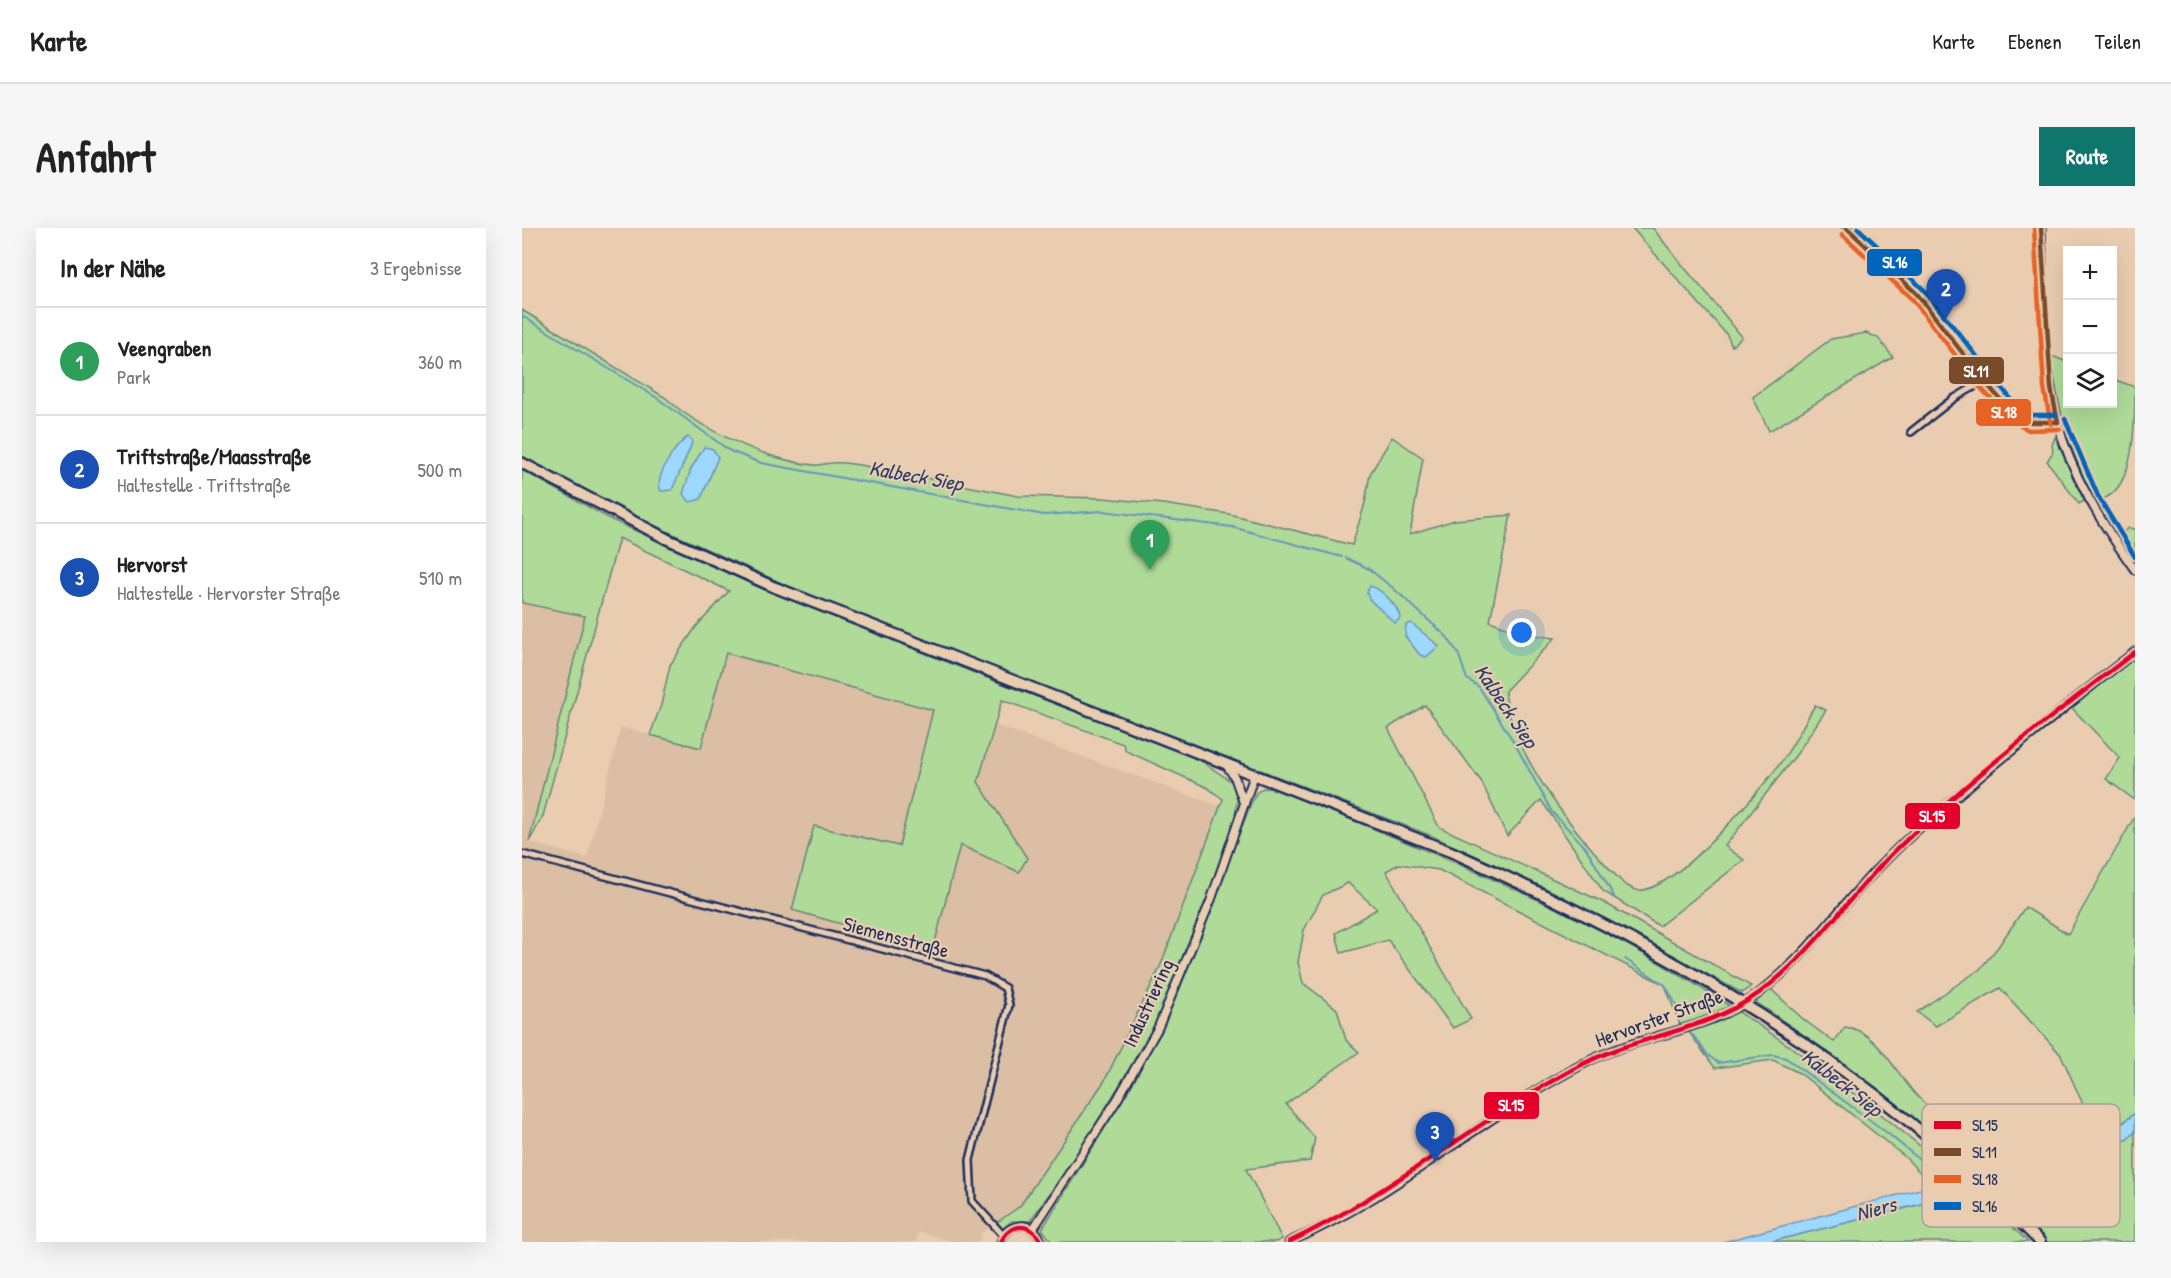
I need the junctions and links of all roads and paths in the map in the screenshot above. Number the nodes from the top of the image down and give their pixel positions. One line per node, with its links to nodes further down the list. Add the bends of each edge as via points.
1 (1847, 228): 3 (street, via 1926,303)
2 (2041, 228): 4 (street, via 2051,388)
3 (1986, 380): 4 (street, via 2024,420); 5 (street, via 1953,399)
4 (2058, 422): 7 (street, via 2089,498)
5 (1911, 432)
6 (522, 463): 9 (main road, via 667,539 774,587)
7 (2135, 570)
8 (2135, 652): 18 (street, Hervorster Straße, via 1928,821 1882,863 1778,979 1756,995 1699,1024 1587,1062 1532,1093 1338,1219)
9 (1224, 761): 10 (main road); 11 (street)
10 (1255, 773): 11 (street, Industriering); 13 (main road, bridge, via 1519,882 1644,945 1758,1013 1847,1073)
11 (1244, 804): 15 (street, Industriering, via 1211,900 1158,1028)
12 (522, 854): 16 (street, Siemensstraße, via 985,976 1005,988 1009,1005 970,1160 972,1201)
13 (1922, 1134)
14 (2025, 1227): 19 (main road, bridge)
15 (1034, 1229): 16 (street, via 1023,1225 1011,1227); 17 (street)
16 (1002, 1238)
17 (1041, 1242)
18 (1289, 1242)
19 (2040, 1242)

